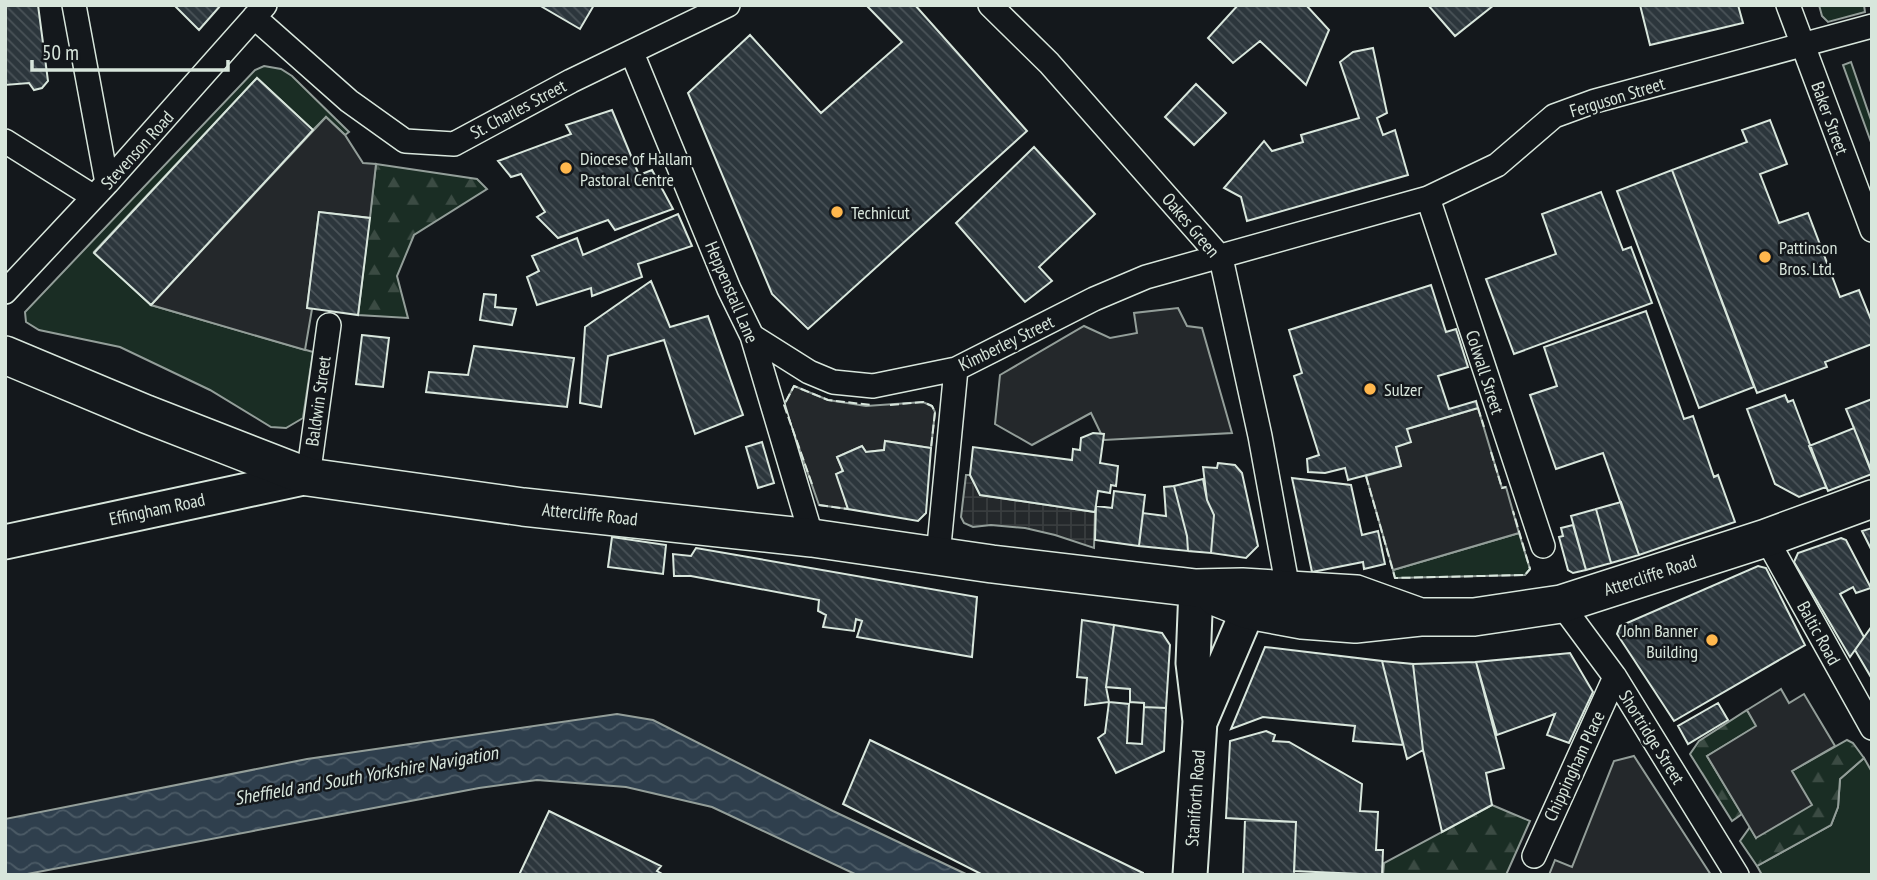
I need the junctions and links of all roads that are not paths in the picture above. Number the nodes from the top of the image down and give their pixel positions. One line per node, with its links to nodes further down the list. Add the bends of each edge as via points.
1 (74, 5): 10 (street)
2 (728, 5): 8 (street, St. Charles Street)
3 (990, 5): 13 (street, Oakes Green, via 1049,63)
4 (1788, 5): 7 (street, Baker Street)
5 (259, 11): 8 (street, St. Charles Street, via 349,101 405,141 454,144); 10 (street, Stevenson Road)
6 (1872, 26): 7 (street, Ferguson Street)
7 (1802, 44): 11 (street, Ferguson Street, via 1595,101 1554,117 1497,165); 12 (street, Baker Street)
8 (632, 53): 16 (street, Heppenstall Lane)
9 (5, 141): 10 (street)
10 (101, 190): 14 (street, Stevenson Road)
11 (1428, 198): 13 (street, Ferguson Street); 24 (street, Colwall Street)
12 (1872, 230)
13 (1221, 258): 18 (street, Kimberley Street, via 1094,299); 27 (street, Oakes Green)
14 (5, 292)
15 (329, 325): 19 (street, Baldwin Street)
16 (752, 336): 18 (street, Kimberley Street, via 833,382 873,386); 21 (street, Heppenstall Lane)
17 (5, 355): 19 (main road, Attercliffe Road)
18 (956, 369): 25 (street)
19 (308, 477): 21 (main road, Attercliffe Road, via 523,507); 23 (main road, Effingham Road)
20 (1872, 499): 22 (main road, Attercliffe Road)
21 (812, 538): 25 (main road, Attercliffe Road)
22 (1766, 538): 29 (main road, Attercliffe Road); 33 (street, Baltic Road)
23 (5, 542)
24 (1543, 546)
25 (938, 556): 26 (main road, Attercliffe Road)
26 (1196, 589): 28 (main road, Attercliffe Road); 32 (main road, Staniforth Road, via 1193,663)
27 (1288, 589): 28 (main road, Attercliffe Road); 30 (main road, Attercliffe Road, via 1356,594)
28 (1245, 598): 30 (main road, Attercliffe Road, via 1285,618 1355,624); 32 (main road, Staniforth Road)
29 (1561, 604): 30 (main road, Attercliffe Road, via 1474,617); 31 (street, Shortridge Street)
30 (1420, 617)
31 (1615, 677): 34 (street, Chippingham Place); 36 (street, Shortridge Street)
32 (1200, 721): 35 (main road, Staniforth Road)
33 (1872, 728)
34 (1534, 856)
35 (1190, 875)
36 (1737, 875)

